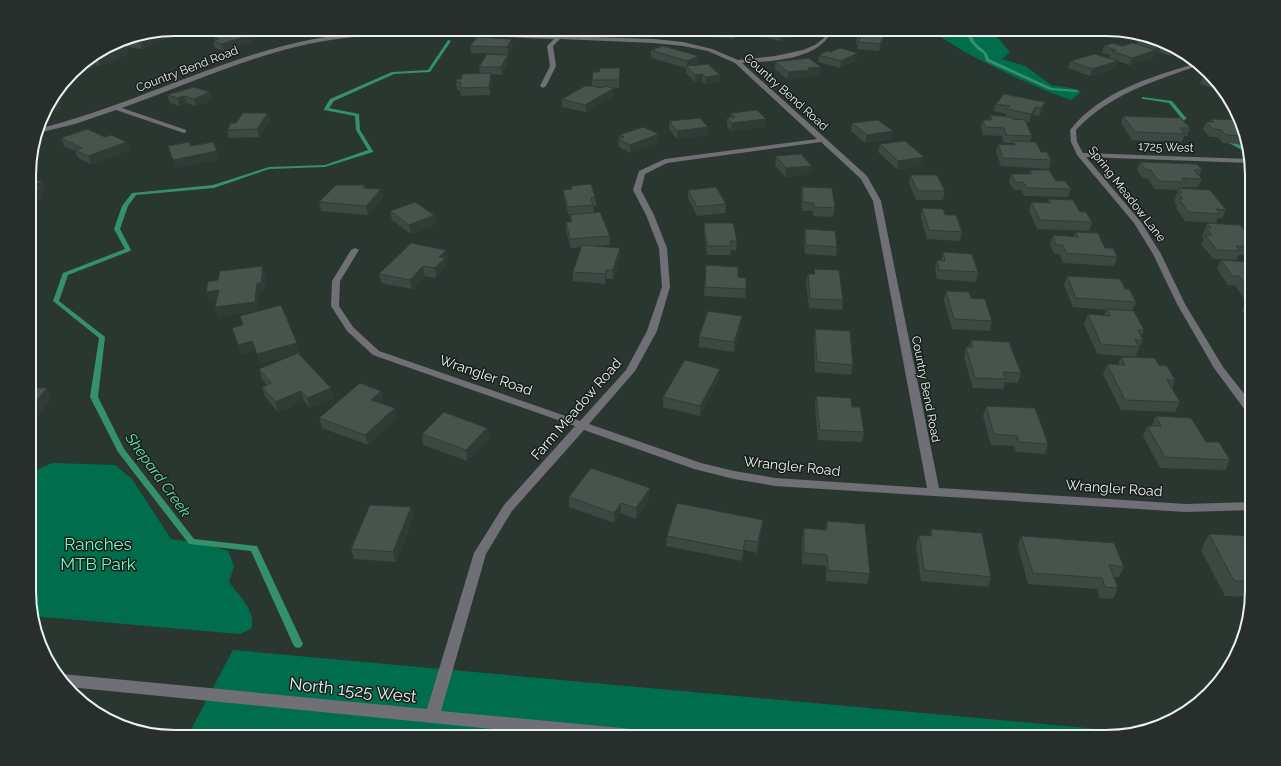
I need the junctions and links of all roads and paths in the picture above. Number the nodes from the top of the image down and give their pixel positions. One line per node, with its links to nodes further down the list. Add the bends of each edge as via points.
1 (349, 36): 8 (street, Country Bend Road, via 308,42 253,56)
2 (535, 36): 4 (street, Country Bend Road)
3 (827, 36): 5 (street, via 821,44 803,52)
4 (558, 37): 5 (street, Country Bend Road, via 683,44 710,50); 7 (street, via 550,46 553,66)
5 (737, 62): 11 (street, Country Bend Road)
6 (1192, 66): 12 (street, Spring Meadow Lane, via 1116,93 1098,105 1072,130)
7 (544, 86)
8 (118, 109): 9 (street, Country Bend Road); 10 (street)
9 (43, 130)
10 (184, 132)
11 (823, 140): 16 (street, Farm Meadow Road, via 665,161 642,173 637,190 650,214 663,248 666,286 652,331 630,371); 17 (street, Country Bend Road, via 864,178 876,201)
12 (1080, 155): 13 (street, 1725 West); 15 (street, Spring Meadow Lane, via 1137,222 1157,254 1192,324 1219,368)
13 (1244, 161)
14 (354, 250): 16 (street, Wrangler Road, via 336,281 336,306 350,329 376,353)
15 (1245, 403)
16 (584, 425): 17 (street, Wrangler Road, via 698,466 734,475 775,482); 20 (street, Farm Meadow Road, via 508,508 480,553)
17 (934, 492): 18 (street, Wrangler Road, via 1186,508)
18 (1245, 506)
19 (68, 681): 20 (street, North 1525 West)
20 (433, 716): 21 (street, North 1525 West)
21 (572, 730)

